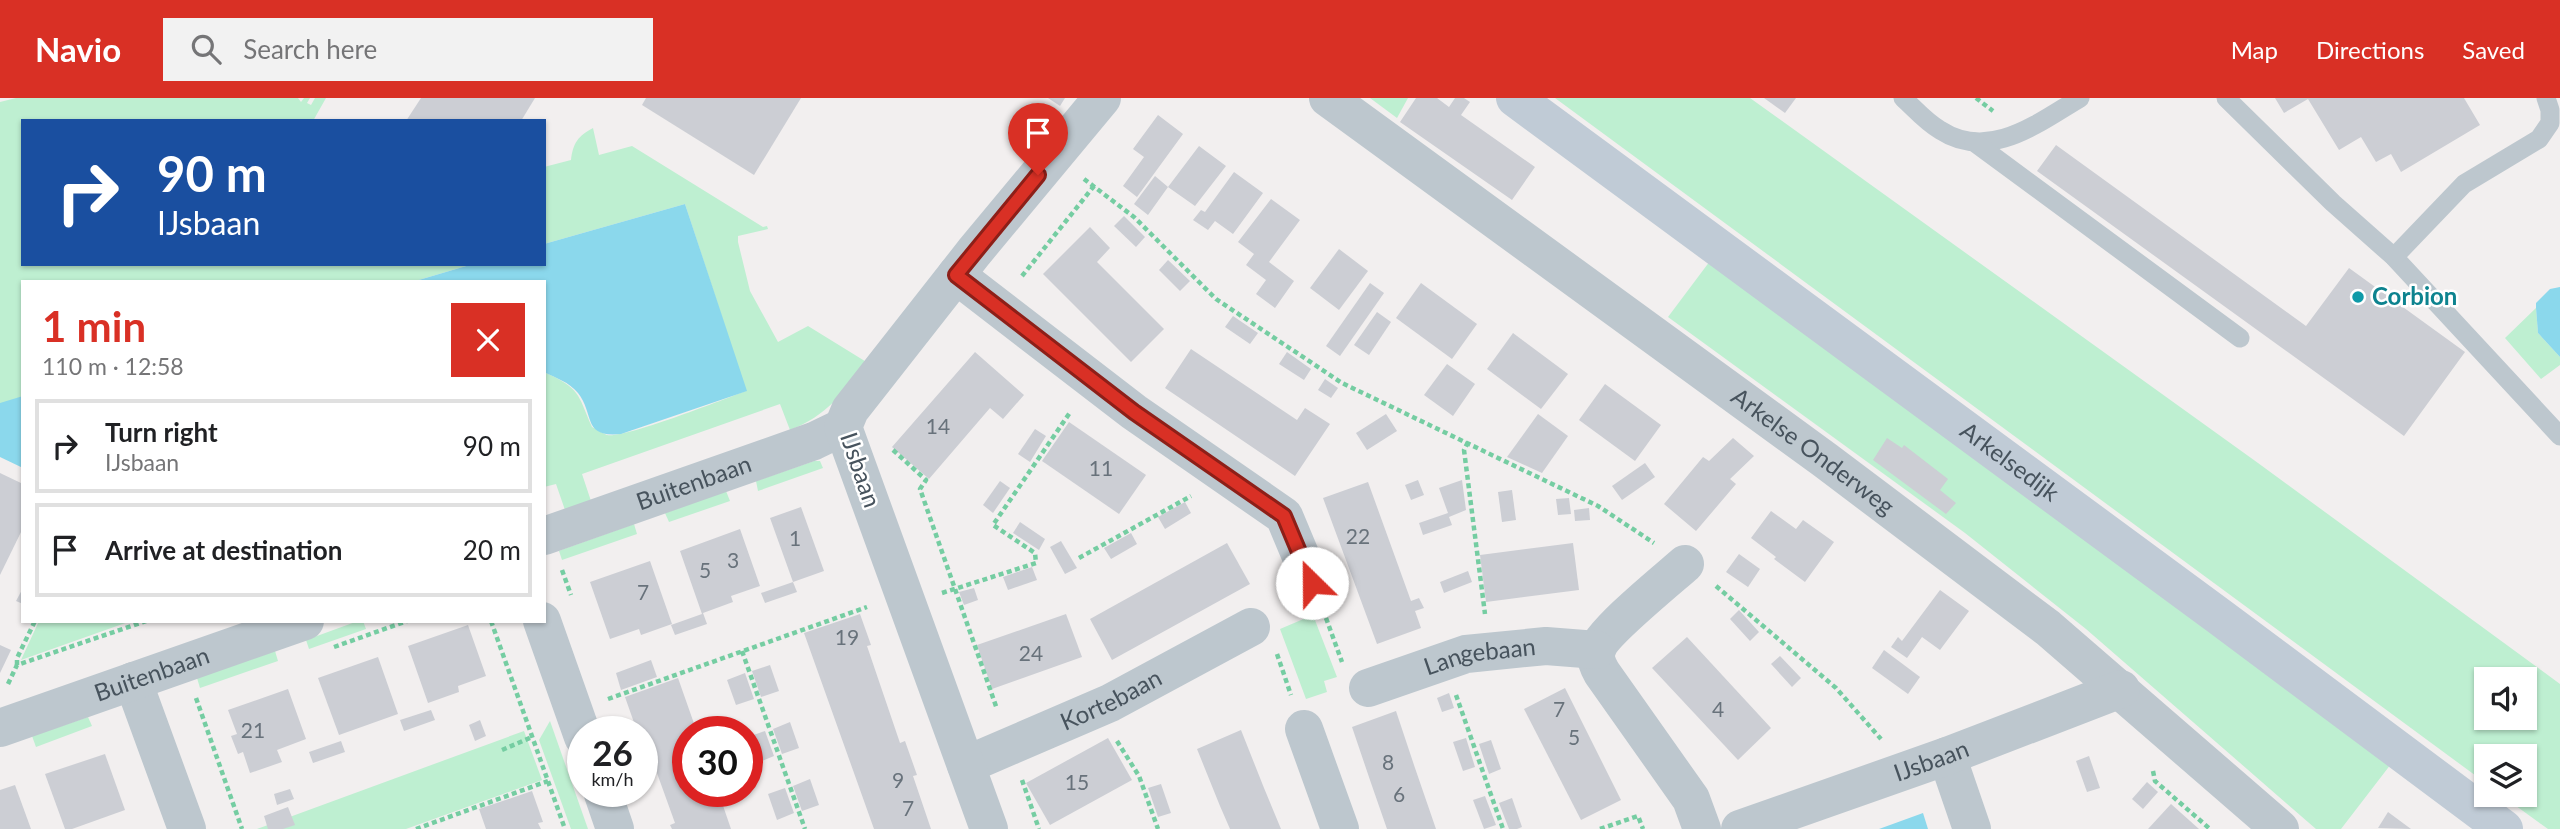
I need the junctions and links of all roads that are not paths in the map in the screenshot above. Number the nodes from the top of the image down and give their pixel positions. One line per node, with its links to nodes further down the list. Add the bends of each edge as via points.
1 (1102, 98): 10 (street, IJsbaan)
2 (1328, 98): 23 (street, Arkelse Onderweg, via 1825,460 2048,628)
3 (1515, 98): 38 (main road, Arkelsedijk)
4 (1903, 98): 8 (lane, via 1938,130)
5 (2080, 98): 8 (lane, via 2022,132 1999,141)
6 (2227, 98): 9 (lane)
7 (2546, 98): 9 (lane, via 2550,123 2539,139 2464,184)
8 (1974, 142): 11 (lane)
9 (2394, 257): 13 (lane)
10 (956, 275): 12 (street, IJsbaan); 16 (street, via 1092,380 1284,516)
11 (2239, 338)
12 (846, 418): 14 (street, Buitenbaan, via 814,441); 28 (street, IJsbaan, via 892,604)
13 (2560, 436)
14 (546, 535)
15 (1685, 564): 20 (street, via 1609,633)
16 (1312, 583)
17 (299, 623): 22 (street, Buitenbaan)
18 (543, 623): 24 (street)
19 (1262, 635): 28 (street, Kortebaan)
20 (1597, 650): 21 (street, Langebaan, via 1563,646 1489,650); 34 (street, via 1602,673 1691,799)
21 (1356, 679)
22 (133, 681): 25 (street, Buitenbaan); 30 (street)
23 (2121, 689): 27 (street, IJsbaan); 37 (street, Arkelse Onderweg)
24 (576, 716)
25 (0, 728)
26 (1304, 729): 33 (street)
27 (1947, 756): 35 (street, IJsbaan); 36 (street)
28 (966, 765): 32 (street, IJsbaan)
29 (607, 807): 31 (street)
30 (187, 829)
31 (615, 829)
32 (989, 829)
33 (1340, 829)
34 (1702, 829)
35 (1740, 829)
36 (1972, 829)
37 (2280, 829)
38 (2504, 829)

